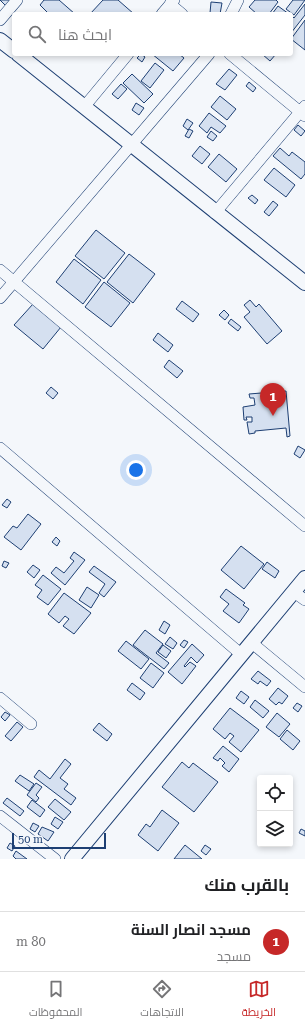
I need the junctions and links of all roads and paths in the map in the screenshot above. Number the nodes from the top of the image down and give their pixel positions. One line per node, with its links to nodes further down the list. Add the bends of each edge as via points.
1 (17, 0): 7 (street)
2 (238, 0): 6 (street)
3 (172, 2): 4 (street); 5 (street)
4 (164, 12)
5 (180, 12)
6 (232, 12)
7 (0, 20)
8 (0, 40): 9 (street)
9 (12, 49)
10 (20, 56): 14 (street)
11 (126, 56): 14 (street)
12 (208, 56): 16 (street)
13 (233, 56): 15 (street)
14 (84, 107): 16 (street)
15 (303, 112): 17 (street)
16 (132, 146): 17 (street); 19 (street)
17 (215, 213): 20 (street)
18 (0, 270): 19 (street)
19 (14, 282): 21 (street); 23 (street)
20 (305, 283)
21 (0, 298)
22 (0, 448): 28 (street)
23 (305, 526)
24 (305, 578): 25 (street)
25 (294, 592): 26 (street); 27 (street)
26 (305, 600)
27 (252, 642): 28 (street); 29 (street)
28 (242, 654): 34 (street)
29 (305, 687)
30 (0, 698): 31 (street)
31 (32, 724)
32 (0, 816): 33 (street)
33 (55, 859)
34 (72, 859)

